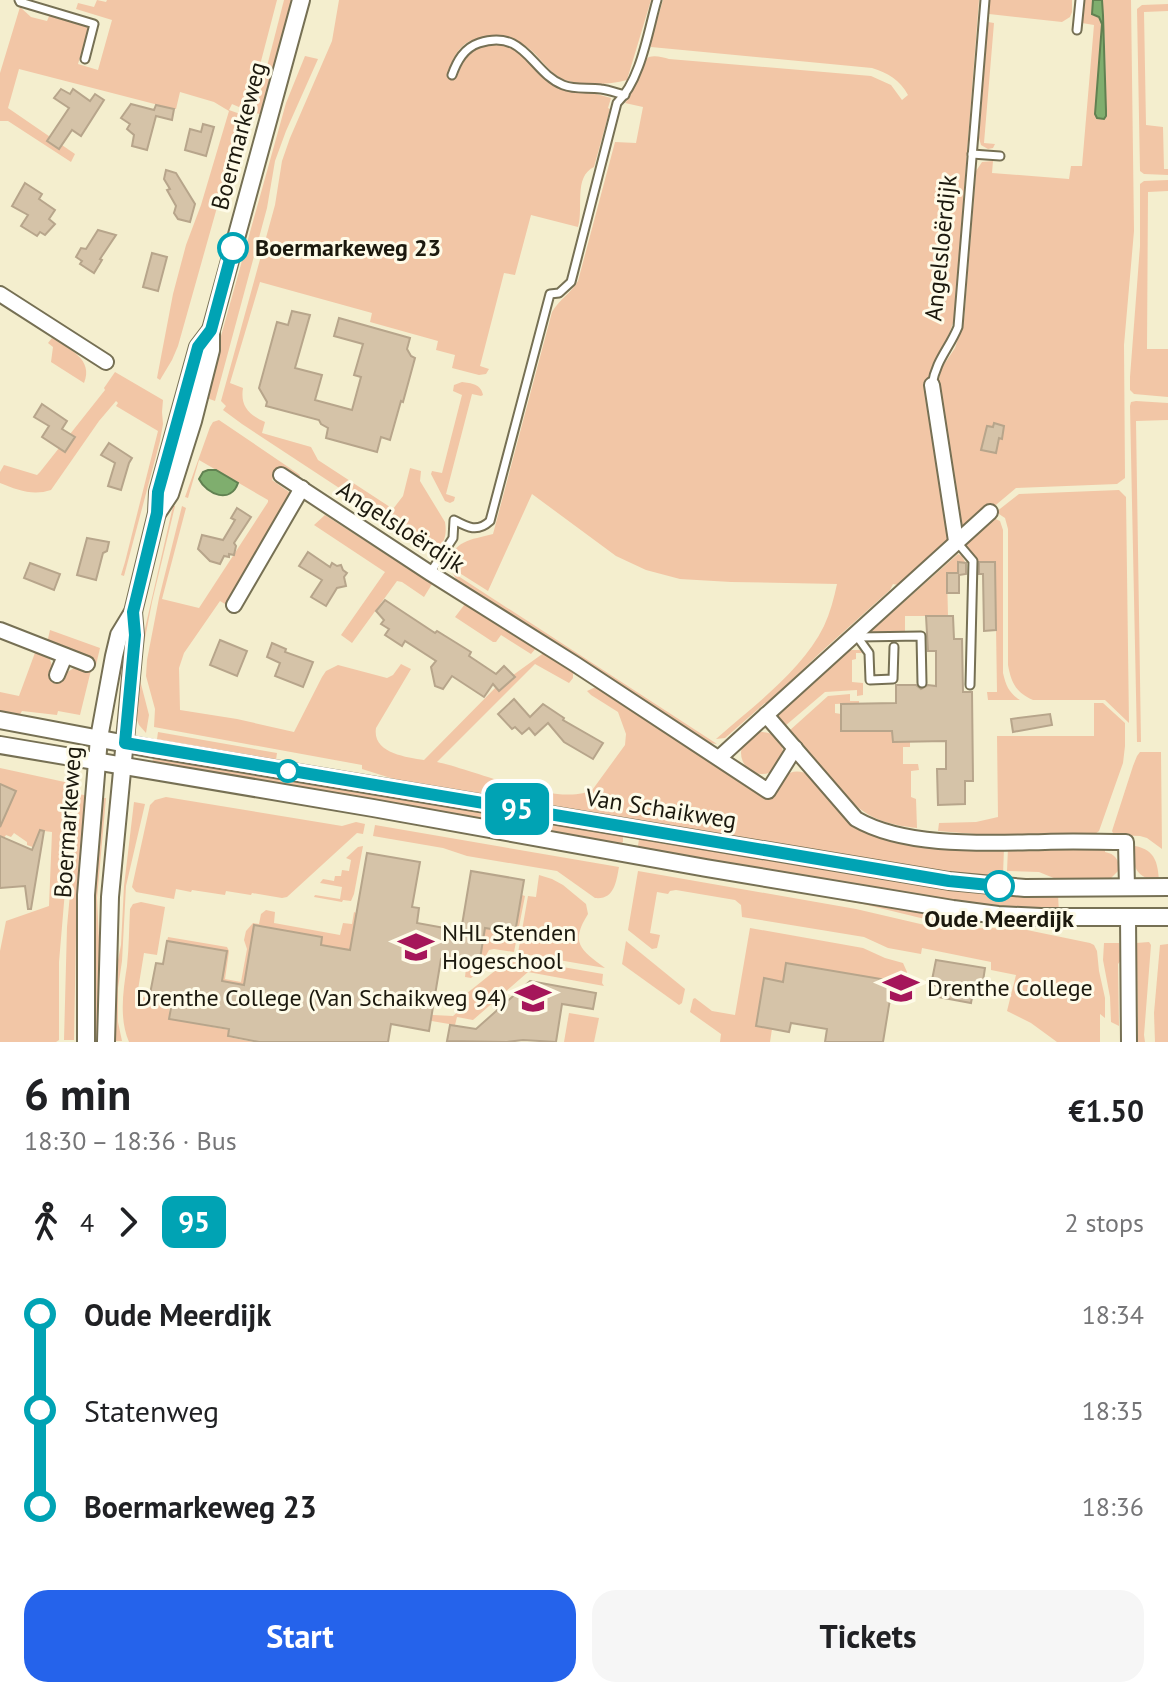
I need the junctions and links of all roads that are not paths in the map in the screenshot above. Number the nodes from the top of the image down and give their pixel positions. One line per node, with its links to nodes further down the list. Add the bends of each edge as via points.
1 (19, 0): 7 (lane, via 94,24)
2 (301, 0): 21 (street, Boermarkeweg, via 211,330 193,421 170,494 157,513)
3 (657, 0): 9 (lane)
4 (985, 0): 10 (lane, Angelsloërdijk)
5 (1080, 0): 6 (lane)
6 (1077, 30)
7 (85, 59)
8 (452, 75): 9 (lane, via 456,62 473,45 506,41 525,50 561,84)
9 (625, 95): 19 (lane, via 617,103 571,282 550,294 490,521 470,529 454,520 453,538)
10 (972, 154): 11 (lane); 14 (lane, Angelsloërdijk, via 958,327 935,368)
11 (1000, 156)
12 (0, 294): 13 (street)
13 (106, 362)
14 (932, 385): 18 (street, Angelsloërdijk)
15 (281, 475): 16 (street, Angelsloërdijk)
16 (302, 488): 19 (street, Angelsloërdijk); 20 (street, Angelsloërdijk)
17 (990, 512): 18 (street)
18 (956, 541): 23 (street); 29 (lane, via 973,561)
19 (430, 573): 36 (street, Angelsloërdijk)
20 (234, 605)
21 (133, 612): 32 (street, Boermarkeweg, via 119,635); 33 (street, Boermarkeweg)
22 (0, 630): 25 (street)
23 (856, 635): 24 (lane, via 869,653 870,680 893,679); 28 (lane, via 921,636); 30 (street)
24 (894, 647)
25 (65, 656): 26 (street); 27 (street)
26 (87, 664)
27 (57, 675)
28 (922, 683)
29 (970, 685)
30 (766, 715): 35 (street); 36 (street)
31 (0, 720): 32 (street, Van Schaikweg)
32 (99, 738): 33 (street, Van Schaikweg); 37 (street, Boermarkeweg)
33 (125, 743): 38 (street, Boermarkeweg); 41 (street, Van Schaikweg, via 949,881)
34 (0, 745): 37 (street, Van Schaikweg)
35 (795, 748): 36 (street, Angelsloërdijk, via 768,791); 42 (street, via 868,826 969,843 1126,842)
36 (719, 758)
37 (97, 761): 38 (street, Van Schaikweg); 47 (street, Boermarkeweg, via 86,895)
38 (123, 766): 46 (street, Van Schaikweg, via 898,901 998,915); 48 (street, Boermarkeweg, via 109,913)
39 (1150, 887): 40 (street, Van Schaikweg); 42 (street, Van Schaikweg); 44 (street)
40 (1168, 887)
41 (1103, 888): 42 (street, Van Schaikweg); 46 (street)
42 (1127, 888)
43 (1128, 917): 44 (street, Van Schaikweg); 46 (street, Van Schaikweg); 49 (street)
44 (1150, 917): 45 (street, Van Schaikweg)
45 (1168, 917)
46 (1103, 918)
47 (86, 1042)
48 (106, 1042)
49 (1129, 1042)

